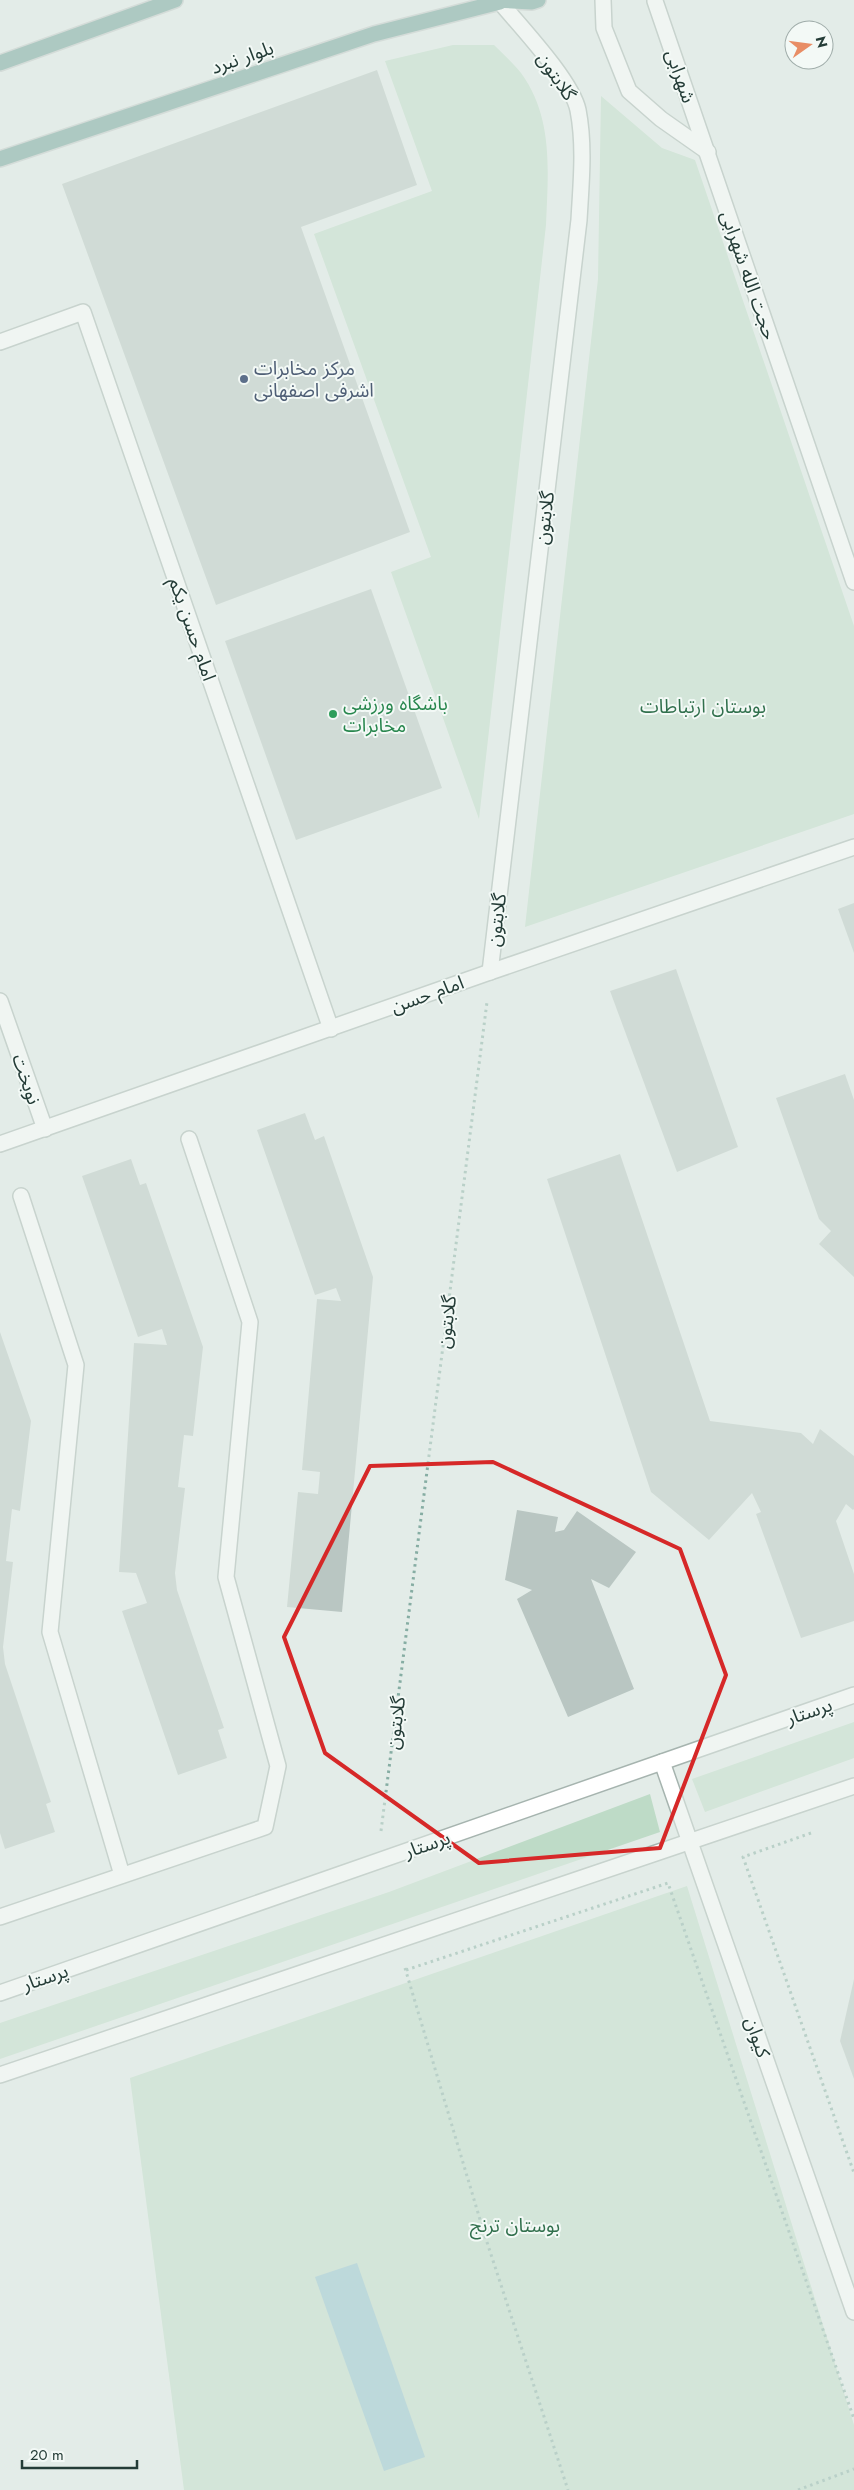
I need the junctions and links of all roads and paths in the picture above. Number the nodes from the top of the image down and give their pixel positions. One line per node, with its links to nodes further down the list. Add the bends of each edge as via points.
1 (175, 0): 6 (main road)
2 (538, 0): 4 (main road, بلوار نبرد)
3 (603, 0): 7 (street, via 604,28 629,91 660,119)
4 (497, 1): 8 (main road, بلوار نبرد, via 374,34); 12 (street, گلابتون, via 557,72 578,108 582,148 579,220)
5 (655, 1): 7 (street, شهرابی)
6 (0, 63)
7 (708, 152): 10 (street, حجت الله شهرابی)
8 (0, 159)
9 (0, 342): 14 (street, امام حسن یکم, via 83,312)
10 (854, 582)
11 (854, 847): 12 (street, امام حسن)
12 (490, 972): 14 (street, امام حسن); 24 (path, گلابتون)
13 (0, 1001): 15 (street, نوبخت)
14 (331, 1029): 15 (street, امام حسن)
15 (45, 1129): 17 (street, امام حسن)
16 (189, 1138): 25 (street, via 250,1322 226,1577 278,1766 265,1827)
17 (0, 1144)
18 (21, 1196): 25 (street, via 76,1365 50,1632)
19 (854, 1695): 20 (street, پرستار)
20 (662, 1762): 23 (street, کیوان); 24 (street, پرستار)
21 (854, 1786): 23 (street)
22 (817, 1830): 31 (path, via 743,1857)
23 (690, 1842): 27 (street); 32 (street, کیوان)
24 (377, 1861): 29 (street, پرستار)
25 (122, 1875): 26 (street)
26 (0, 1916)
27 (397, 1941): 28 (path); 30 (street)
28 (406, 1970): 33 (path, via 668,1884); 35 (path, via 484,2233)
29 (0, 1993)
30 (0, 2075)
31 (854, 2173)
32 (854, 2312)
33 (854, 2418)
34 (854, 2469): 36 (path)
35 (568, 2490)
36 (798, 2490)

